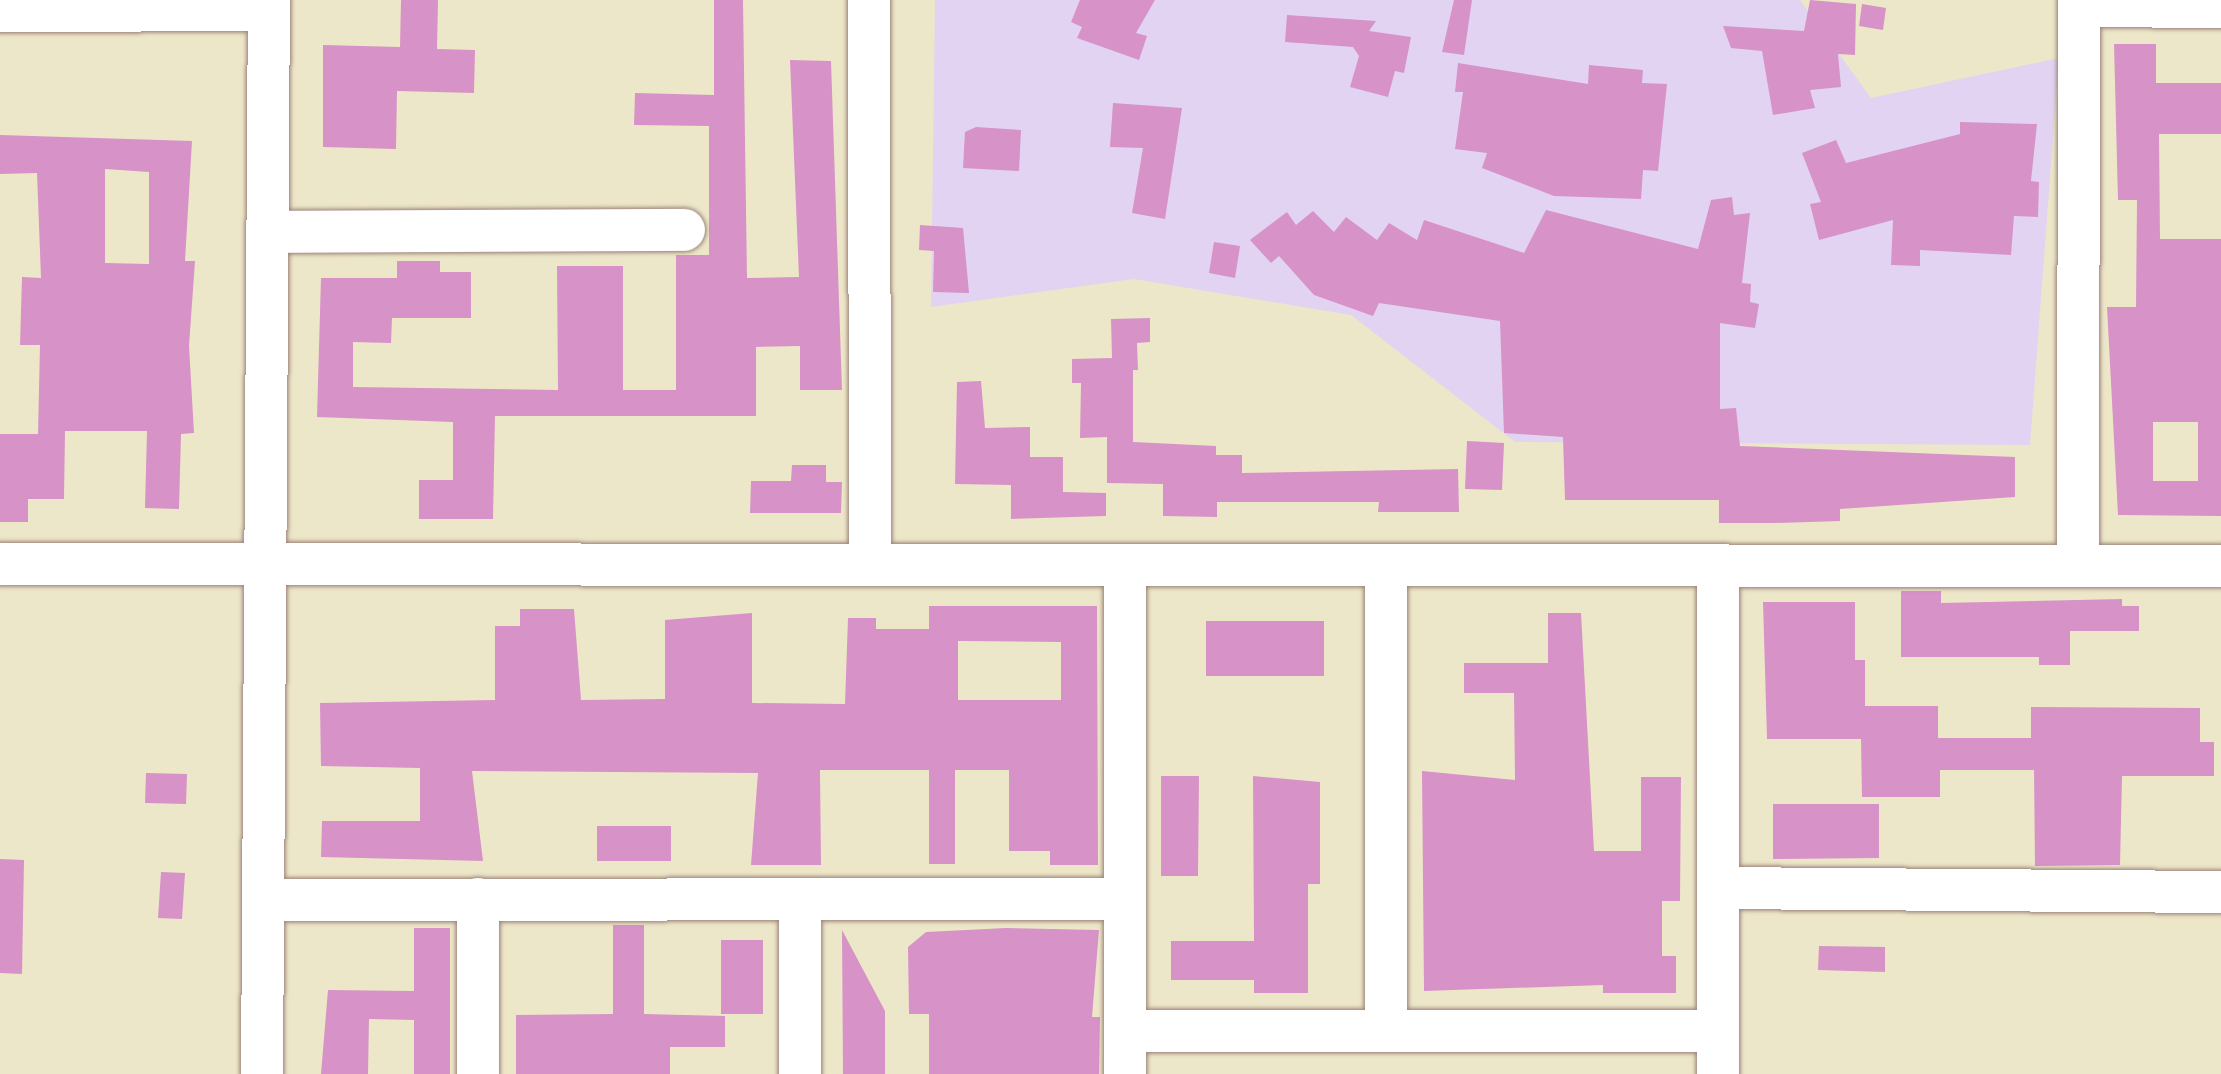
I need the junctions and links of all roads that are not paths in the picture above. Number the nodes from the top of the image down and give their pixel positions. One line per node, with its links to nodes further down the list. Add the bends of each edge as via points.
1 (869, 0): 10 (street)
2 (2079, 3): 4 (street); 14 (street)
3 (269, 5): 5 (street); 7 (street)
4 (2221, 7)
5 (0, 11)
6 (684, 230): 7 (street)
7 (267, 232): 8 (street)
8 (261, 562): 9 (street); 10 (street); 21 (street)
9 (0, 564)
10 (870, 565): 11 (street)
11 (1125, 566): 12 (street); 20 (street)
12 (1386, 566): 13 (street); 23 (street)
13 (1718, 566): 14 (street); 16 (street)
14 (2078, 566): 15 (street)
15 (2221, 566)
16 (1718, 888): 17 (street); 24 (street)
17 (2221, 892)
18 (478, 899): 19 (street); 21 (street); 26 (street)
19 (800, 899): 20 (street); 27 (street)
20 (1125, 899): 22 (street)
21 (266, 900): 25 (street)
22 (1125, 1031): 23 (street); 28 (street)
23 (1386, 1031): 24 (street)
24 (1718, 1031): 29 (street)
25 (262, 1074)
26 (478, 1074)
27 (800, 1074)
28 (1125, 1074)
29 (1718, 1074)

